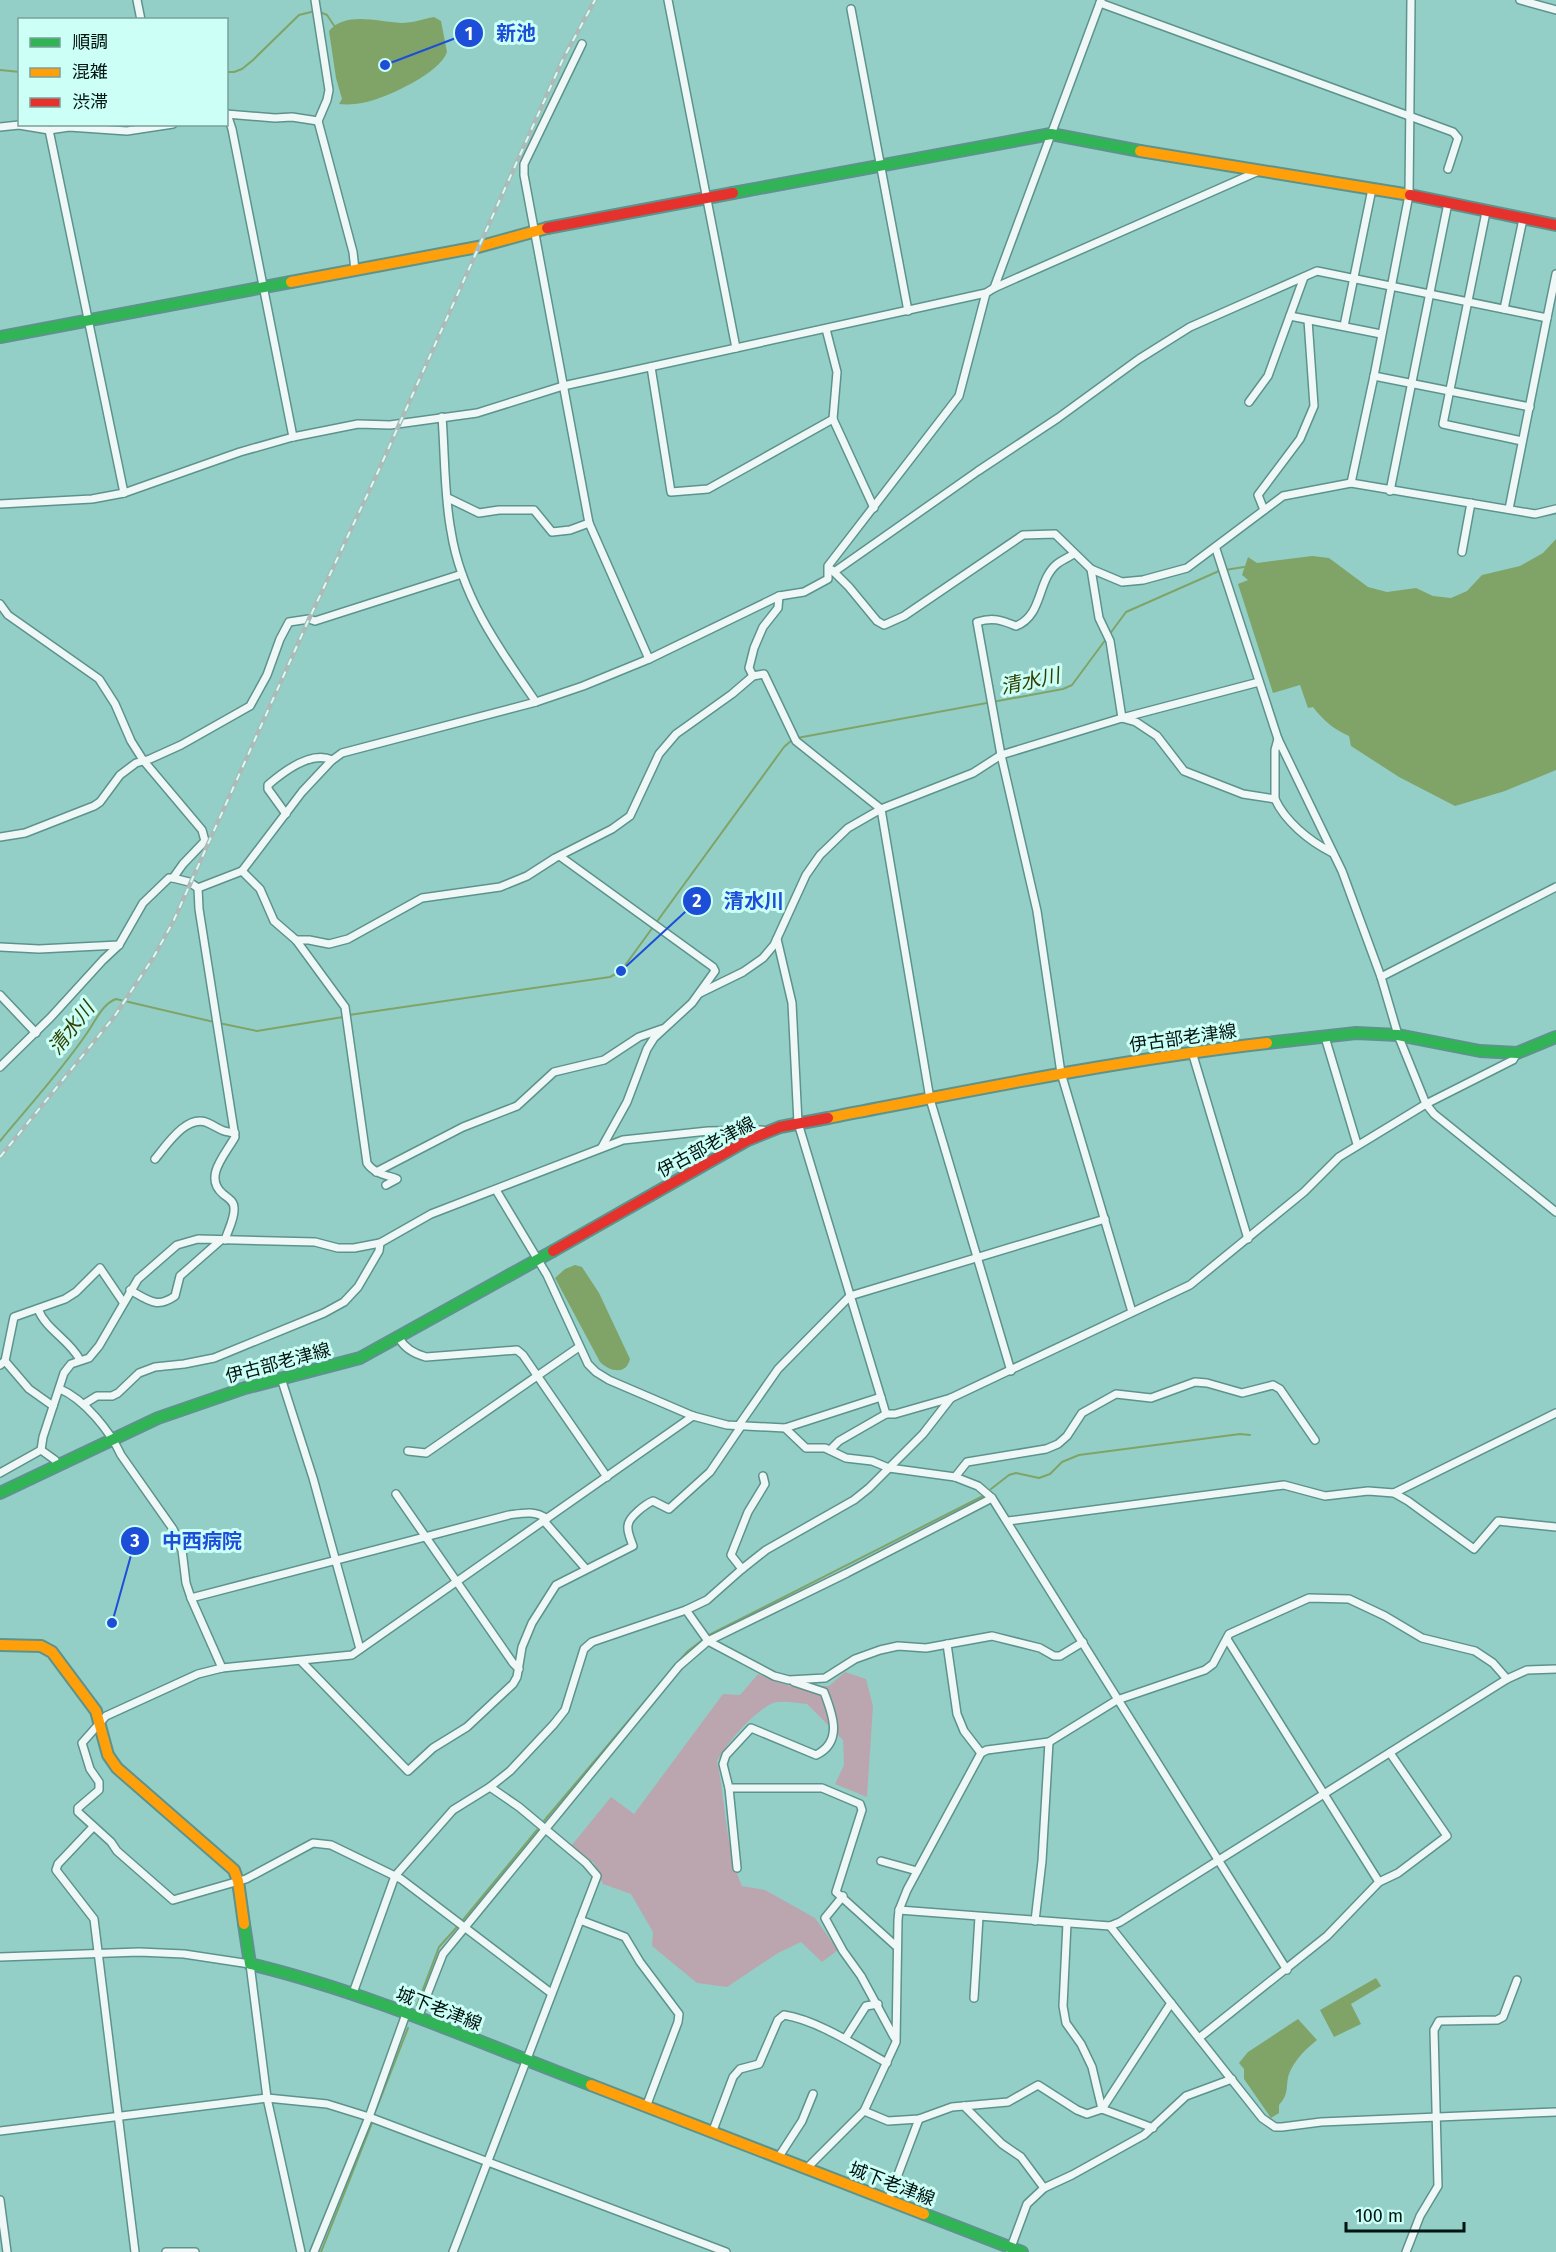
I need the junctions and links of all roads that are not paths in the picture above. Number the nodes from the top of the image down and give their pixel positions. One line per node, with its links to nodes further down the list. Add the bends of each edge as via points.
1 (137, 0): 9 (street)
2 (315, 0): 14 (street, via 329,90)
3 (668, 0): 26 (street)
4 (1411, 0): 12 (street)
5 (1520, 0): 8 (street)
6 (1100, 1): 12 (street); 20 (street)
7 (851, 9): 21 (street)
8 (1556, 10)
9 (141, 18)
10 (582, 44): 31 (street, via 524,164)
11 (228, 114): 14 (street)
12 (1411, 115): 22 (street, via 1457,135); 25 (street)
13 (228, 117): 37 (street)
14 (318, 121): 32 (street)
15 (18, 126): 18 (street)
16 (33, 126): 19 (street)
17 (162, 126): 19 (street, via 141,130)
18 (0, 127)
19 (49, 130): 47 (street)
20 (1051, 134): 21 (main road); 23 (main road); 38 (street)
21 (880, 164): 26 (main road); 43 (street)
22 (1448, 169)
23 (1262, 170): 24 (main road); 38 (street)
24 (1372, 189): 25 (main road); 35 (street)
25 (1409, 195): 27 (main road); 36 (street)
26 (708, 197): 31 (main road); 52 (street)
27 (1448, 203): 28 (main road); 40 (street)
28 (1486, 212): 29 (main road); 41 (street)
29 (1523, 219): 30 (main road); 42 (street)
30 (1556, 225)
31 (535, 230): 32 (main road, via 478,247); 56 (street)
32 (355, 270): 37 (main road)
33 (1556, 274): 45 (street)
34 (1304, 277): 35 (street, via 1317,272); 44 (street); 78 (street, via 1190,327)
35 (1354, 279): 36 (street); 48 (street)
36 (1392, 286): 40 (street); 50 (street)
37 (263, 288): 47 (main road); 62 (street)
38 (994, 288): 39 (street)
39 (986, 293): 43 (street); 70 (street, via 959,396)
40 (1430, 294): 41 (street); 55 (street)
41 (1467, 302): 42 (street); 57 (street)
42 (1504, 309): 45 (street)
43 (908, 310): 49 (street)
44 (1290, 316): 46 (street); 58 (street, via 1268,376)
45 (1547, 318): 59 (street)
46 (1308, 320): 48 (street); 73 (street, via 1314,406 1300,439 1258,495)
47 (89, 321): 51 (main road); 66 (street)
48 (1344, 327): 50 (street)
49 (826, 329): 52 (street); 61 (street, via 837,372)
50 (1382, 334): 54 (street)
51 (0, 337)
52 (736, 348): 53 (street)
53 (651, 367): 56 (street); 61 (street, via 671,492 708,489)
54 (1374, 376): 55 (street); 64 (street)
55 (1411, 385): 57 (street); 65 (street)
56 (564, 386): 60 (street, via 477,413); 74 (street)
57 (1450, 391): 59 (street); 63 (street, via 1443,424)
58 (1248, 402)
59 (1530, 407): 63 (street)
60 (442, 417): 62 (street, via 390,425 358,424); 67 (street)
61 (833, 419): 70 (street)
62 (293, 437): 66 (street)
63 (1522, 441): 71 (street)
64 (1351, 483): 65 (street); 73 (street, via 1283,496)
65 (1390, 491): 68 (street)
66 (124, 493): 69 (street, via 92,499)
67 (448, 498): 74 (street, via 479,513 534,510 552,532); 80 (street, via 451,534)
68 (1471, 503): 71 (street); 76 (street)
69 (0, 504)
70 (874, 508): 78 (street)
71 (1509, 509): 72 (street, via 1535,514)
72 (1556, 509)
73 (1264, 510): 75 (street)
74 (589, 523): 83 (street)
75 (1216, 549): 79 (street, via 1187,568 1143,580 1122,582); 85 (street)
76 (1462, 552)
77 (1074, 554): 78 (street, via 1055,534 1023,535 904,616 884,624); 79 (street); 89 (street, via 1056,564 1023,623 1016,626 989,618 977,622)
78 (831, 569): 81 (street, via 828,579 804,592)
79 (1091, 569): 87 (street, via 1100,618 1110,640)
80 (462, 574): 86 (street, via 498,647); 90 (street, via 315,621 289,622 250,706 181,745)
81 (779, 596): 83 (street); 84 (street, via 778,608 763,627 754,648 749,668)
82 (0, 603): 90 (street, via 8,615 99,679)
83 (650, 659): 86 (street)
84 (753, 676): 93 (street, via 764,674 795,738); 97 (street, via 676,734 659,754 630,816)
85 (1259, 682): 87 (street); 88 (street)
86 (536, 702): 91 (street, via 342,753)
87 (1122, 718): 89 (street); 92 (street, via 1157,736 1184,771 1243,794)
88 (1278, 739): 92 (street); 96 (street)
89 (1000, 755): 93 (street, via 973,773); 117 (street, via 1037,911)
90 (143, 760): 95 (street, via 120,776 94,806 25,833); 99 (street, via 202,830 205,841)
91 (332, 760): 94 (street); 94 (street, via 326,757 299,762 268,785)
92 (1275, 799): 96 (street, via 1282,814)
93 (881, 809): 102 (street, via 848,828 819,855); 118 (street)
94 (286, 814): 98 (street)
95 (0, 837)
96 (1331, 852): 106 (street, via 1342,871)
97 (561, 857): 103 (street, via 500,887 422,898 348,939 329,944); 107 (street, via 713,967 713,974)
98 (242, 871): 101 (street); 103 (street, via 260,889 274,921)
99 (173, 878): 101 (street); 104 (street, via 142,903)
100 (1556, 887): 106 (street)
101 (198, 888): 122 (street)
102 (777, 939): 107 (street, via 763,958); 120 (street, via 792,1003)
103 (296, 940): 126 (street, via 345,1007 367,1163)
104 (119, 945): 105 (street); 110 (street)
105 (0, 947)
106 (1381, 977): 111 (street)
107 (700, 993): 109 (street)
108 (0, 995): 110 (street)
109 (665, 1028): 124 (street, via 647,1049 627,1102); 126 (street, via 639,1038 604,1060 554,1072 517,1106)
110 (36, 1033): 116 (street)
111 (1398, 1035): 112 (main road, 伊古部老津線); 115 (main road, 伊古部老津線, via 1480,1051); 119 (street)
112 (1325, 1036): 114 (main road, 伊古部老津線); 123 (street)
113 (1556, 1038): 115 (main road, 伊古部老津線)
114 (1192, 1052): 117 (main road, 伊古部老津線); 131 (street)
115 (1517, 1053): 119 (street, via 1513,1060)
116 (0, 1067)
117 (1061, 1073): 118 (main road, 伊古部老津線); 130 (street)
118 (930, 1099): 120 (main road, 伊古部老津線); 134 (street)
119 (1426, 1104): 123 (street); 129 (street)
120 (798, 1124): 121 (main road, 伊古部老津線); 137 (street)
121 (780, 1127): 124 (street, via 633,1139); 135 (main road, 伊古部老津線, via 747,1140)
122 (235, 1133): 125 (street, via 196,1121 182,1129); 132 (street, via 214,1180 235,1211)
123 (1357, 1144): 131 (street)
124 (602, 1147): 128 (street)
125 (155, 1159)
126 (376, 1172): 127 (street, via 397,1179)
127 (386, 1185)
128 (495, 1190): 133 (street, via 431,1214); 135 (street)
129 (1556, 1212)
130 (1105, 1219): 134 (street); 140 (street)
131 (1248, 1239): 140 (street, via 1190,1285)
132 (223, 1240): 133 (street, via 315,1242 338,1248); 136 (street, via 198,1239 177,1245); 136 (street, via 180,1276 175,1296 166,1303 155,1303)
133 (380, 1243): 151 (street, via 358,1287 344,1302 214,1358 139,1373 118,1394 97,1396)
134 (977, 1257): 137 (street); 145 (street)
135 (537, 1260): 141 (main road, 伊古部老津線); 142 (street)
136 (130, 1290): 138 (street)
137 (850, 1296): 149 (street); 156 (street, via 778,1369)
138 (123, 1302): 139 (street, via 100,1268 66,1299); 143 (street, via 99,1346 89,1358)
139 (38, 1309): 143 (street); 144 (street, via 14,1317)
140 (1131, 1312): 145 (street)
141 (399, 1338): 146 (street, via 403,1345 426,1357 517,1350); 147 (main road, 伊古部老津線, via 360,1358)
142 (579, 1347): 146 (street); 155 (street, via 588,1364 609,1380)
143 (80, 1360): 148 (street, via 64,1374)
144 (2, 1363): 152 (street, via 28,1389)
145 (1011, 1371): 150 (street)
146 (537, 1376): 162 (street, via 426,1453); 167 (street)
147 (281, 1378): 158 (main road, 伊古部老津線, via 158,1418); 177 (street)
148 (60, 1389): 151 (street); 152 (street)
149 (881, 1397): 154 (street); 157 (street)
150 (951, 1398): 154 (street); 164 (street)
151 (84, 1404): 158 (street)
152 (53, 1406): 160 (street)
153 (1556, 1413): 170 (street)
154 (886, 1414): 161 (street)
155 (693, 1416): 156 (street); 167 (street)
156 (741, 1425): 157 (street); 178 (street, via 710,1472 669,1509 653,1501 629,1522 633,1546)
157 (785, 1428): 161 (street, via 806,1448)
158 (111, 1439): 163 (main road, 伊古部老津線); 181 (street, via 173,1529 182,1550)
159 (1314, 1440): 168 (street, via 1273,1384 1242,1393 1195,1382 1151,1398 1116,1394 1082,1413 1058,1444 967,1462)
160 (41, 1450): 163 (street, via 55,1460); 165 (street)
161 (830, 1450): 164 (street)
162 (408, 1451)
163 (57, 1467): 169 (main road, 伊古部老津線)
164 (889, 1468): 168 (street); 179 (street, via 854,1500 766,1550)
165 (0, 1473)
166 (763, 1476): 179 (street, via 765,1484 748,1512 731,1555)
167 (607, 1477): 173 (street)
168 (955, 1477): 172 (street, via 978,1486)
169 (0, 1493)
170 (1394, 1493): 174 (street, via 1368,1491 1325,1496 1284,1485); 175 (street, via 1474,1549 1498,1521)
171 (396, 1494): 176 (street)
172 (992, 1498): 174 (street); 184 (street)
173 (545, 1520): 176 (street, via 530,1512); 178 (street); 180 (street)
174 (1008, 1521): 185 (street)
175 (1556, 1527)
176 (425, 1536): 177 (street); 180 (street)
177 (335, 1559): 181 (street); 188 (street)
178 (586, 1569): 191 (street, via 556,1585 532,1623 522,1647)
179 (742, 1569): 182 (street, via 707,1600)
180 (457, 1582): 188 (street); 191 (street)
181 (191, 1598): 190 (street)
182 (686, 1610): 184 (street); 200 (street, via 612,1634 584,1649 565,1710 510,1771)
183 (1227, 1639): 193 (street, via 1229,1634 1309,1598 1348,1599 1422,1638 1475,1652 1493,1663); 195 (street, via 1213,1664 1205,1670); 202 (street)
184 (708, 1641): 194 (street); 204 (street, via 679,1666)
185 (1083, 1642): 186 (street, via 1060,1656 992,1636); 195 (street)
186 (947, 1644): 194 (street, via 880,1650 855,1659 825,1678); 198 (street, via 957,1714)
187 (0, 1645): 196 (main road, via 41,1646 52,1652)
188 (360, 1648): 189 (street, via 340,1658)
189 (301, 1661): 190 (street); 191 (street, via 408,1771 433,1748 467,1727 513,1684)
190 (222, 1668): 196 (street, via 198,1674)
191 (519, 1669)
192 (1556, 1669): 193 (street, via 1527,1670)
193 (1507, 1679): 199 (street)
194 (789, 1680): 201 (street, via 824,1692 833,1714 833,1737 826,1750 816,1755 751,1728 726,1755 723,1764)
195 (1117, 1700): 197 (street); 206 (street)
196 (100, 1722): 203 (street, via 82,1743 99,1790 78,1812); 210 (main road, via 108,1755 117,1768 234,1870)
197 (1049, 1742): 198 (street); 216 (street)
198 (981, 1753): 208 (street)
199 (1390, 1753): 202 (street); 211 (street, via 1447,1836 1398,1873)
200 (490, 1787): 204 (street); 209 (street, via 453,1810)
201 (729, 1788): 207 (street); 212 (street, via 822,1788 860,1804 862,1810 836,1892)
202 (1324, 1794): 206 (street); 211 (street)
203 (93, 1827): 210 (street, via 173,1900); 221 (street, via 57,1864 56,1870 94,1919)
204 (544, 1830): 215 (street, via 597,1876); 219 (street)
205 (881, 1860): 208 (street)
206 (1218, 1861): 218 (street); 224 (street)
207 (737, 1868)
208 (917, 1870): 213 (street)
209 (394, 1876): 210 (street, via 330,1845 313,1843); 219 (street); 226 (street)
210 (238, 1881): 223 (main road)
211 (1379, 1882): 224 (street, via 1327,1936)
212 (843, 1896): 220 (street); 230 (street, via 825,1918)
213 (899, 1910): 214 (street); 220 (street)
214 (979, 1917): 216 (street); 228 (street)
215 (580, 1920): 227 (street); 242 (street, via 625,1937 679,2014)
216 (1035, 1921): 217 (street)
217 (1067, 1923): 218 (street); 243 (street, via 1063,2006 1066,2023 1092,2067)
218 (1110, 1926): 229 (street)
219 (464, 1927): 227 (street); 232 (street, via 443,1954)
220 (897, 1947): 235 (street)
221 (99, 1954): 222 (street); 223 (street, via 184,1954); 248 (street)
222 (0, 1957)
223 (250, 1964): 226 (main road, 城下老津線); 240 (street)
224 (1287, 1970): 233 (street)
225 (1517, 1980): 247 (street, via 1503,2017 1439,2021 1435,2025)
226 (352, 1993): 231 (main road, 城下老津線)
227 (552, 1993): 236 (street)
228 (974, 1998)
229 (1172, 2003): 233 (street); 243 (street)
230 (878, 2004): 234 (street, via 866,2006); 235 (street)
231 (406, 2014): 232 (main road, 城下老津線); 246 (street)
232 (418, 2018): 236 (main road, 城下老津線)
233 (1199, 2038): 238 (street)
234 (845, 2039): 237 (street); 252 (street, via 784,2015 778,2020 759,2064 740,2069 733,2077)
235 (896, 2042): 237 (street)
236 (527, 2061): 242 (main road, 城下老津線); 254 (street)
237 (887, 2063): 244 (street)
238 (1232, 2079): 247 (street, via 1262,2118 1275,2127); 250 (street, via 1186,2096)
239 (813, 2094): 253 (street, via 802,2121)
240 (267, 2098): 246 (street, via 327,2104); 248 (street); 264 (street)
241 (964, 2106): 243 (street, via 1008,2102 1038,2085 1087,2114); 249 (street); 256 (street, via 1021,2157)
242 (646, 2107): 252 (main road, 城下老津線)
243 (1102, 2109): 250 (street)
244 (864, 2111): 249 (street, via 888,2121); 255 (street)
245 (1556, 2112): 247 (street)
246 (369, 2117): 254 (street); 265 (street)
247 (1436, 2117): 269 (street, via 1438,2186 1419,2217)
248 (119, 2118): 251 (street); 261 (street)
249 (919, 2119): 258 (street)
250 (1153, 2128): 256 (street)
251 (0, 2131)
252 (712, 2133): 253 (main road, 城下老津線)
253 (778, 2158): 255 (main road, 城下老津線)
254 (487, 2162): 266 (street); 267 (street)
255 (807, 2168): 258 (main road, 城下老津線)
256 (1044, 2188): 259 (street, via 1027,2204)
257 (0, 2200): 260 (street)
258 (888, 2201): 259 (main road, 城下老津線)
259 (1010, 2250): 268 (main road, 城下老津線)
260 (7, 2252)
261 (135, 2252)
262 (166, 2252): 263 (street)
263 (195, 2252)
264 (301, 2252)
265 (314, 2252)
266 (453, 2252)
267 (726, 2252)
268 (1022, 2252)
269 (1406, 2252)

